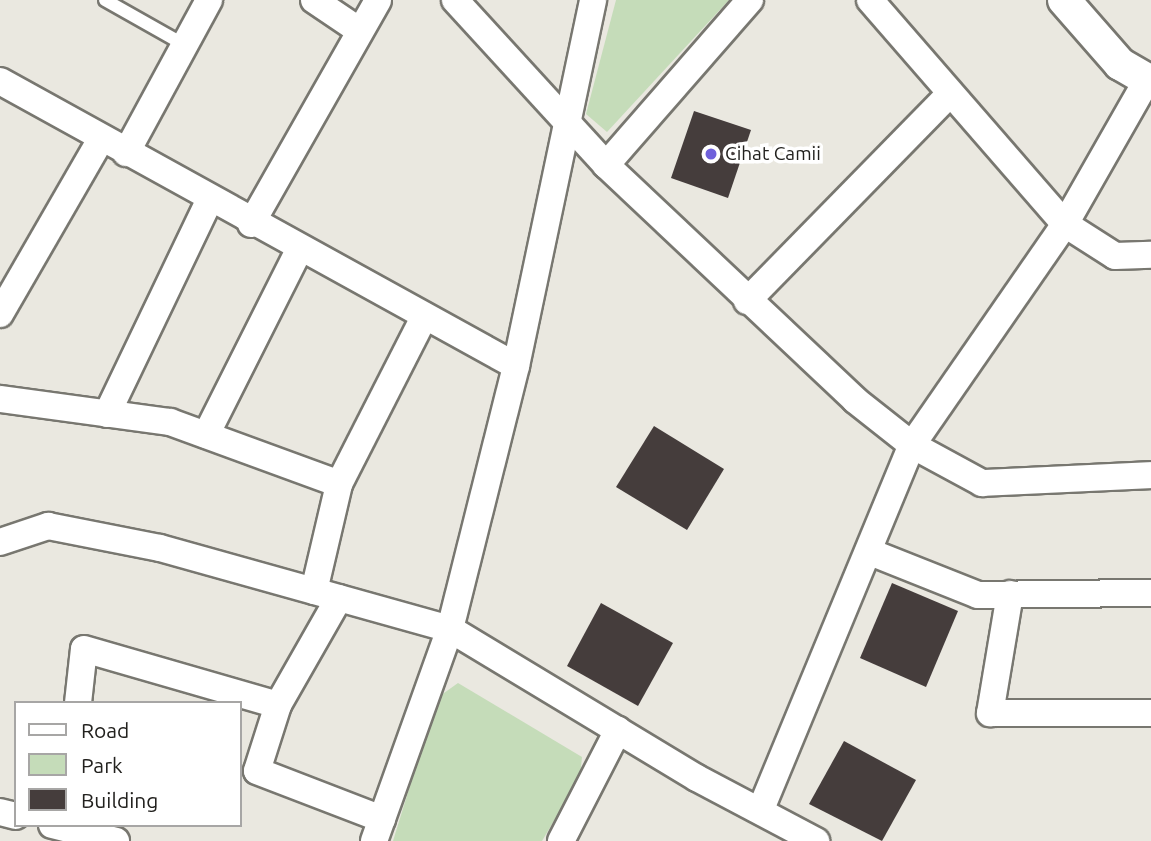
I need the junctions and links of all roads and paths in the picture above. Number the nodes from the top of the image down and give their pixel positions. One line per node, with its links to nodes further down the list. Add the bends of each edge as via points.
1 (105, 0): 11 (lane)
2 (209, 0): 11 (street)
3 (314, 0): 10 (street)
4 (377, 0): 10 (street)
5 (456, 0): 15 (street)
6 (593, 0): 15 (street)
7 (750, 0): 18 (street)
8 (870, 0): 14 (street)
9 (1064, 0): 13 (street, via 1102,47)
10 (360, 31): 20 (street)
11 (185, 45): 17 (street)
12 (0, 81): 16 (street)
13 (1149, 81): 21 (street)
14 (950, 94): 21 (street); 24 (street)
15 (564, 121): 18 (street); 27 (street)
16 (101, 139): 17 (street); 25 (street)
17 (126, 153): 19 (street)
18 (606, 165): 24 (street)
19 (209, 201): 20 (street); 29 (street)
20 (251, 224): 22 (street)
21 (1065, 224): 23 (street, via 1115,256); 31 (street)
22 (299, 250): 26 (street); 30 (street)
23 (1151, 255)
24 (747, 301): 31 (street)
25 (0, 313)
26 (424, 317): 27 (street); 33 (street)
27 (516, 366): 40 (street)
28 (0, 399): 29 (street)
29 (107, 414): 30 (street, via 170,422)
30 (206, 435): 33 (street)
31 (912, 445): 32 (street, via 982,484); 35 (street)
32 (1151, 475)
33 (339, 484): 36 (street)
34 (0, 542): 36 (street, via 48,526 160,548)
35 (870, 552): 38 (street, via 978,595); 45 (street)
36 (314, 591): 39 (street)
37 (1151, 593): 38 (street)
38 (1010, 594): 43 (street, via 990,713)
39 (339, 598): 40 (street); 42 (street)
40 (450, 629): 44 (street); 46 (street)
41 (78, 701): 42 (street, via 84,649)
42 (278, 705): 46 (street, via 257,771)
43 (1151, 713)
44 (618, 730): 45 (street); 48 (street)
45 (761, 809): 50 (street)
46 (378, 830)
47 (69, 831): 49 (street)
48 (564, 840)
49 (116, 841)
50 (816, 841)

